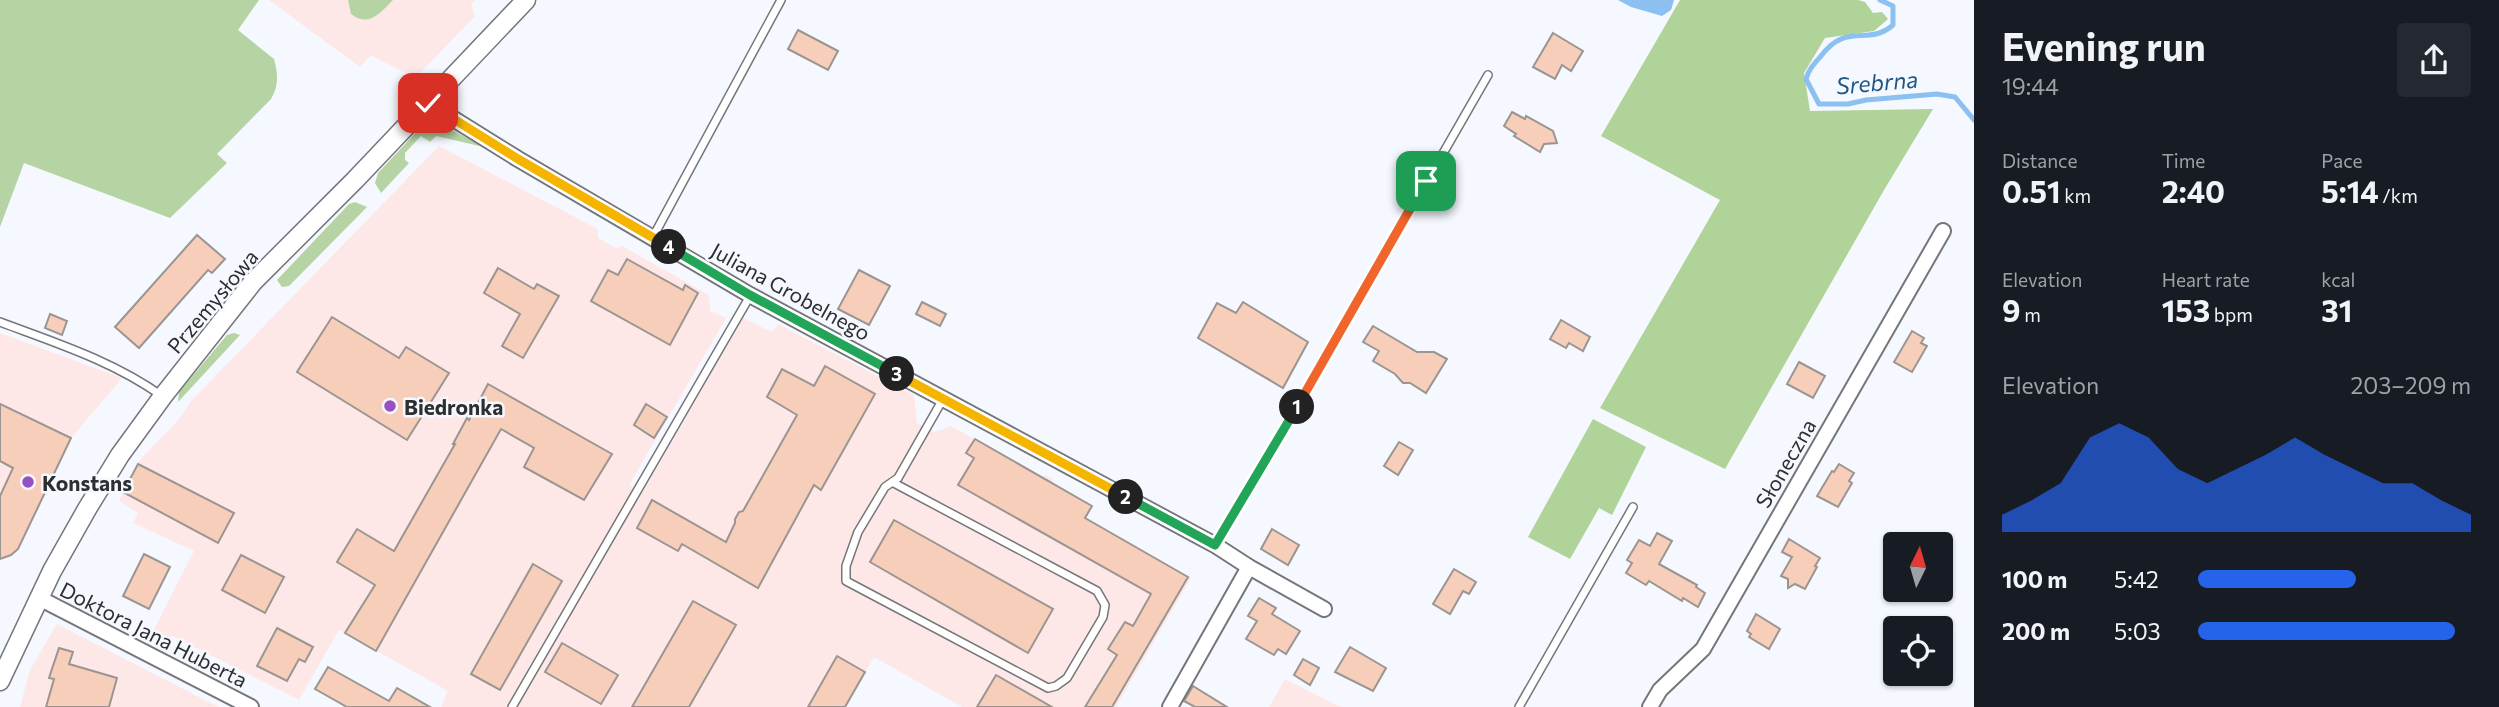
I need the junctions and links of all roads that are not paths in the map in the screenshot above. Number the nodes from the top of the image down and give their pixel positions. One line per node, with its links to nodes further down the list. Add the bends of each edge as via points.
1 (526, 0): 4 (street, Przemysłowa)
2 (781, 0): 6 (lane)
3 (1488, 75): 13 (lane)
4 (428, 103): 6 (street, Juliana Grobelnego); 9 (street, Przemysłowa, via 253,282)
5 (1943, 230): 22 (street, Słoneczna, via 1703,649 1660,690)
6 (653, 237): 7 (street, Juliana Grobelnego)
7 (750, 295): 10 (street, Juliana Grobelnego); 19 (lane)
8 (0, 322): 9 (lane, via 107,363)
9 (163, 396): 15 (street, Przemysłowa, via 120,455)
10 (943, 399): 11 (lane); 13 (street, Juliana Grobelnego)
11 (892, 482): 11 (lane, via 858,532 846,566 846,581 1048,688 1062,683 1103,617 1105,604 1097,591)
12 (1633, 507): 21 (lane)
13 (1215, 545): 14 (street, Juliana Grobelnego)
14 (1249, 567): 16 (street, Juliana Grobelnego); 20 (street)
15 (39, 597): 17 (street, Przemysłowa); 18 (street, Doktora Jana Huberta)
16 (1324, 608)
17 (0, 681)
18 (251, 707)
19 (512, 707)
20 (1170, 707)
21 (1519, 707)
22 (1650, 707)

